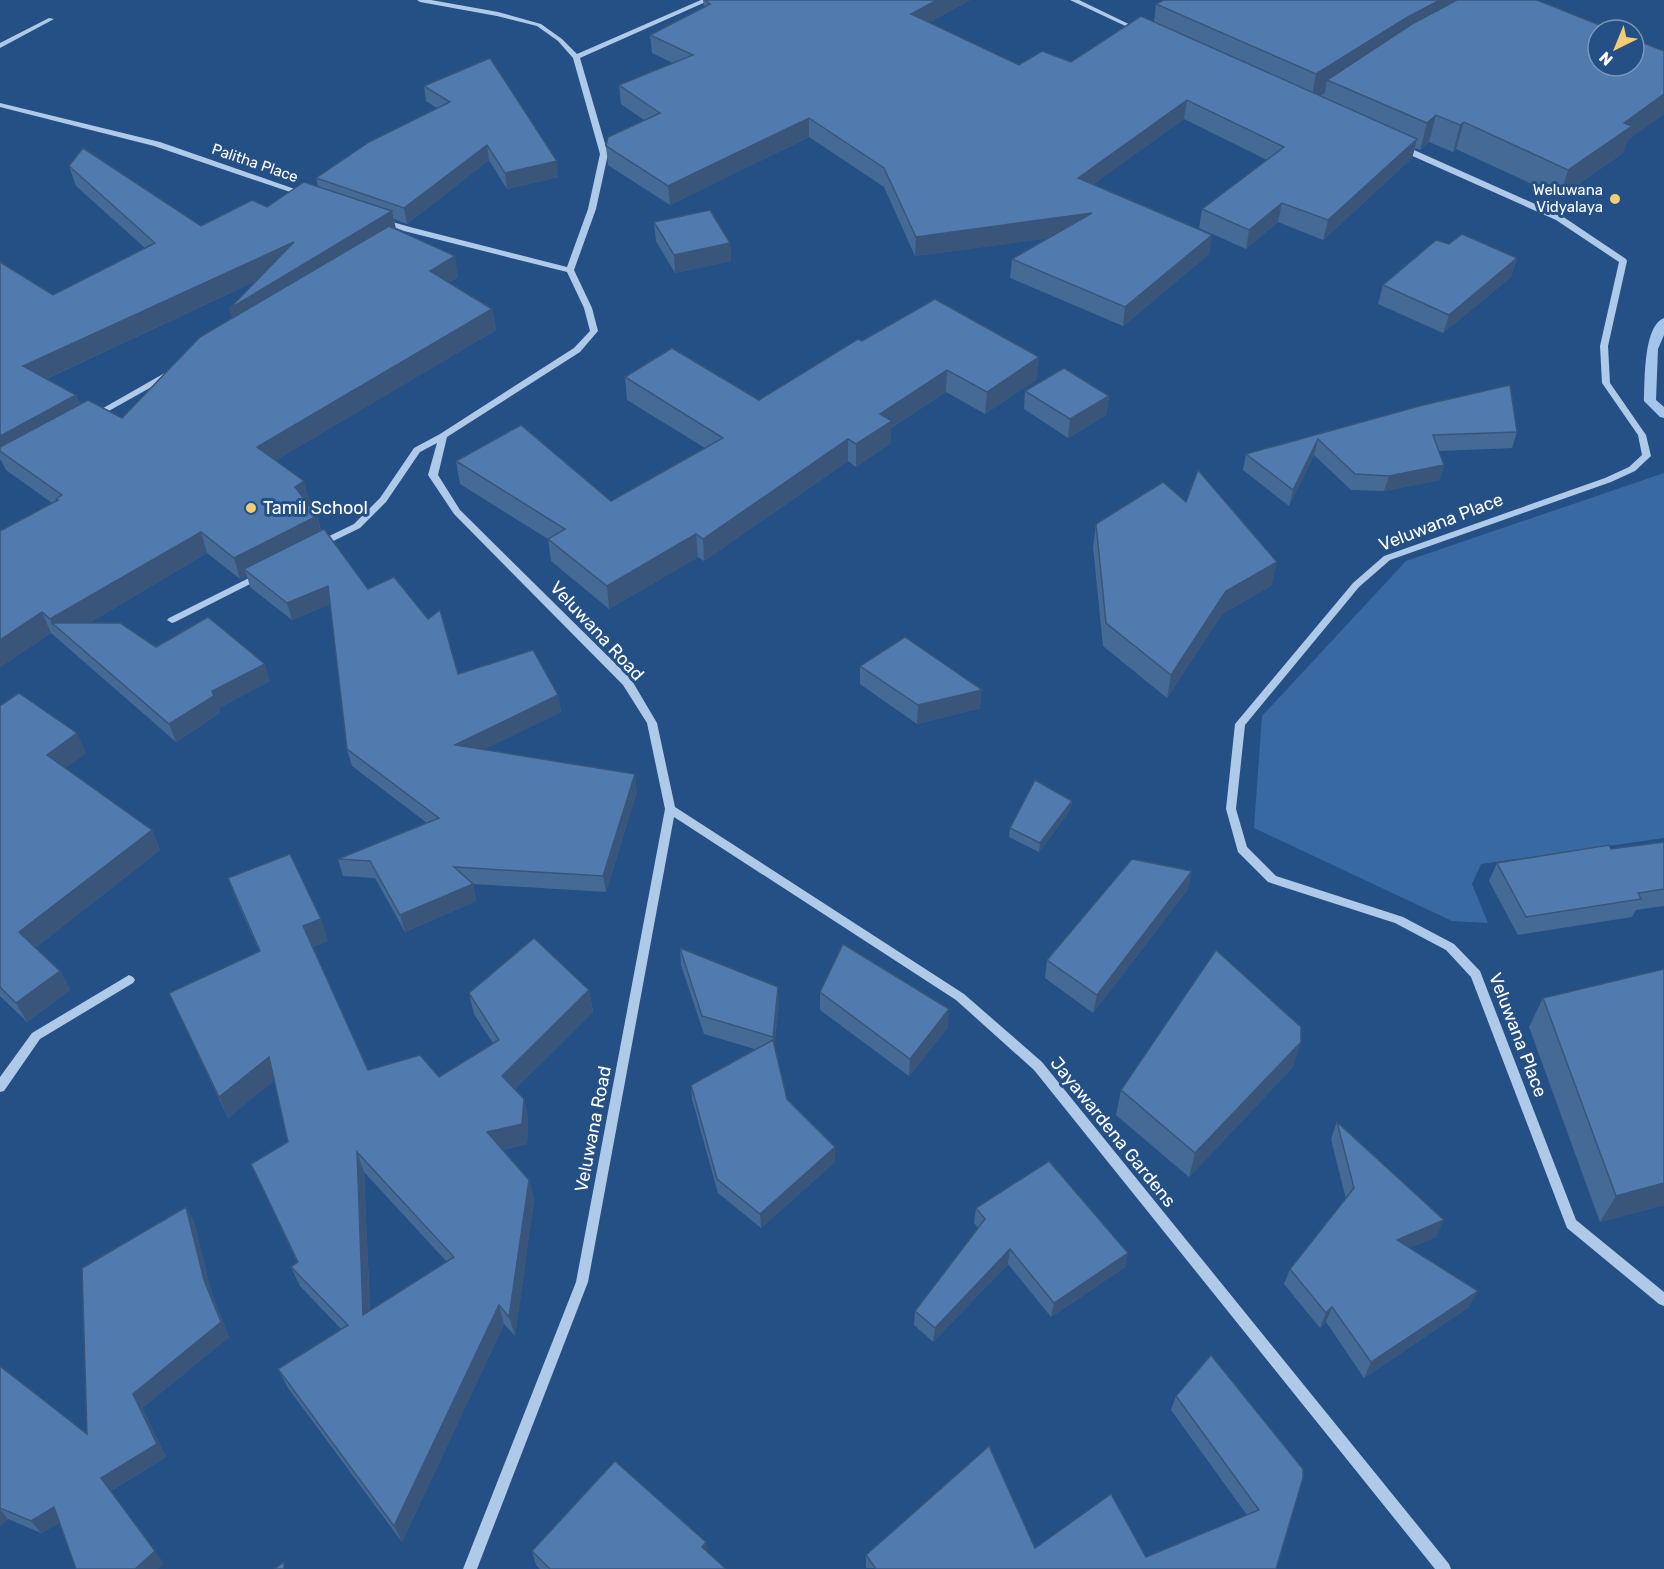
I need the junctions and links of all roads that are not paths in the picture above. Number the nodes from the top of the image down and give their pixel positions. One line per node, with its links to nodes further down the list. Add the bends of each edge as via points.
1 (420, 0): 7 (street, via 539,26)
2 (707, 0): 7 (street)
3 (1074, 0): 5 (street, via 1142,32)
4 (51, 19): 6 (street)
5 (1151, 32)
6 (0, 46)
7 (576, 57): 12 (street, via 604,154 592,209)
8 (0, 105): 10 (street, Palitha Place, via 157,144)
9 (1397, 146): 22 (street, Veluwana Place, via 1559,218 1623,261 1604,346 1606,384 1642,435 1647,456 1632,469 1608,480 1387,558 1356,585 1240,724 1231,809 1242,849 1272,879 1399,920 1450,947 1476,974 1571,1224)
10 (309, 196)
11 (375, 218): 12 (street, via 404,232)
12 (570, 270): 15 (street, via 594,331 577,350)
13 (178, 368): 14 (street)
14 (89, 418)
15 (443, 436): 16 (street, via 417,450 383,500 357,526); 19 (street, Veluwana Road, via 433,475 457,512 627,682 652,723)
16 (306, 552)
17 (275, 568): 18 (street)
18 (172, 620)
19 (670, 809): 23 (street, Veluwana Road, via 582,1282); 24 (street, Jayawardena Gardens, via 960,997 1038,1066)
20 (129, 980): 21 (street, via 36,1036)
21 (0, 1087)
22 (1664, 1300)
23 (470, 1569)
24 (1444, 1569)

